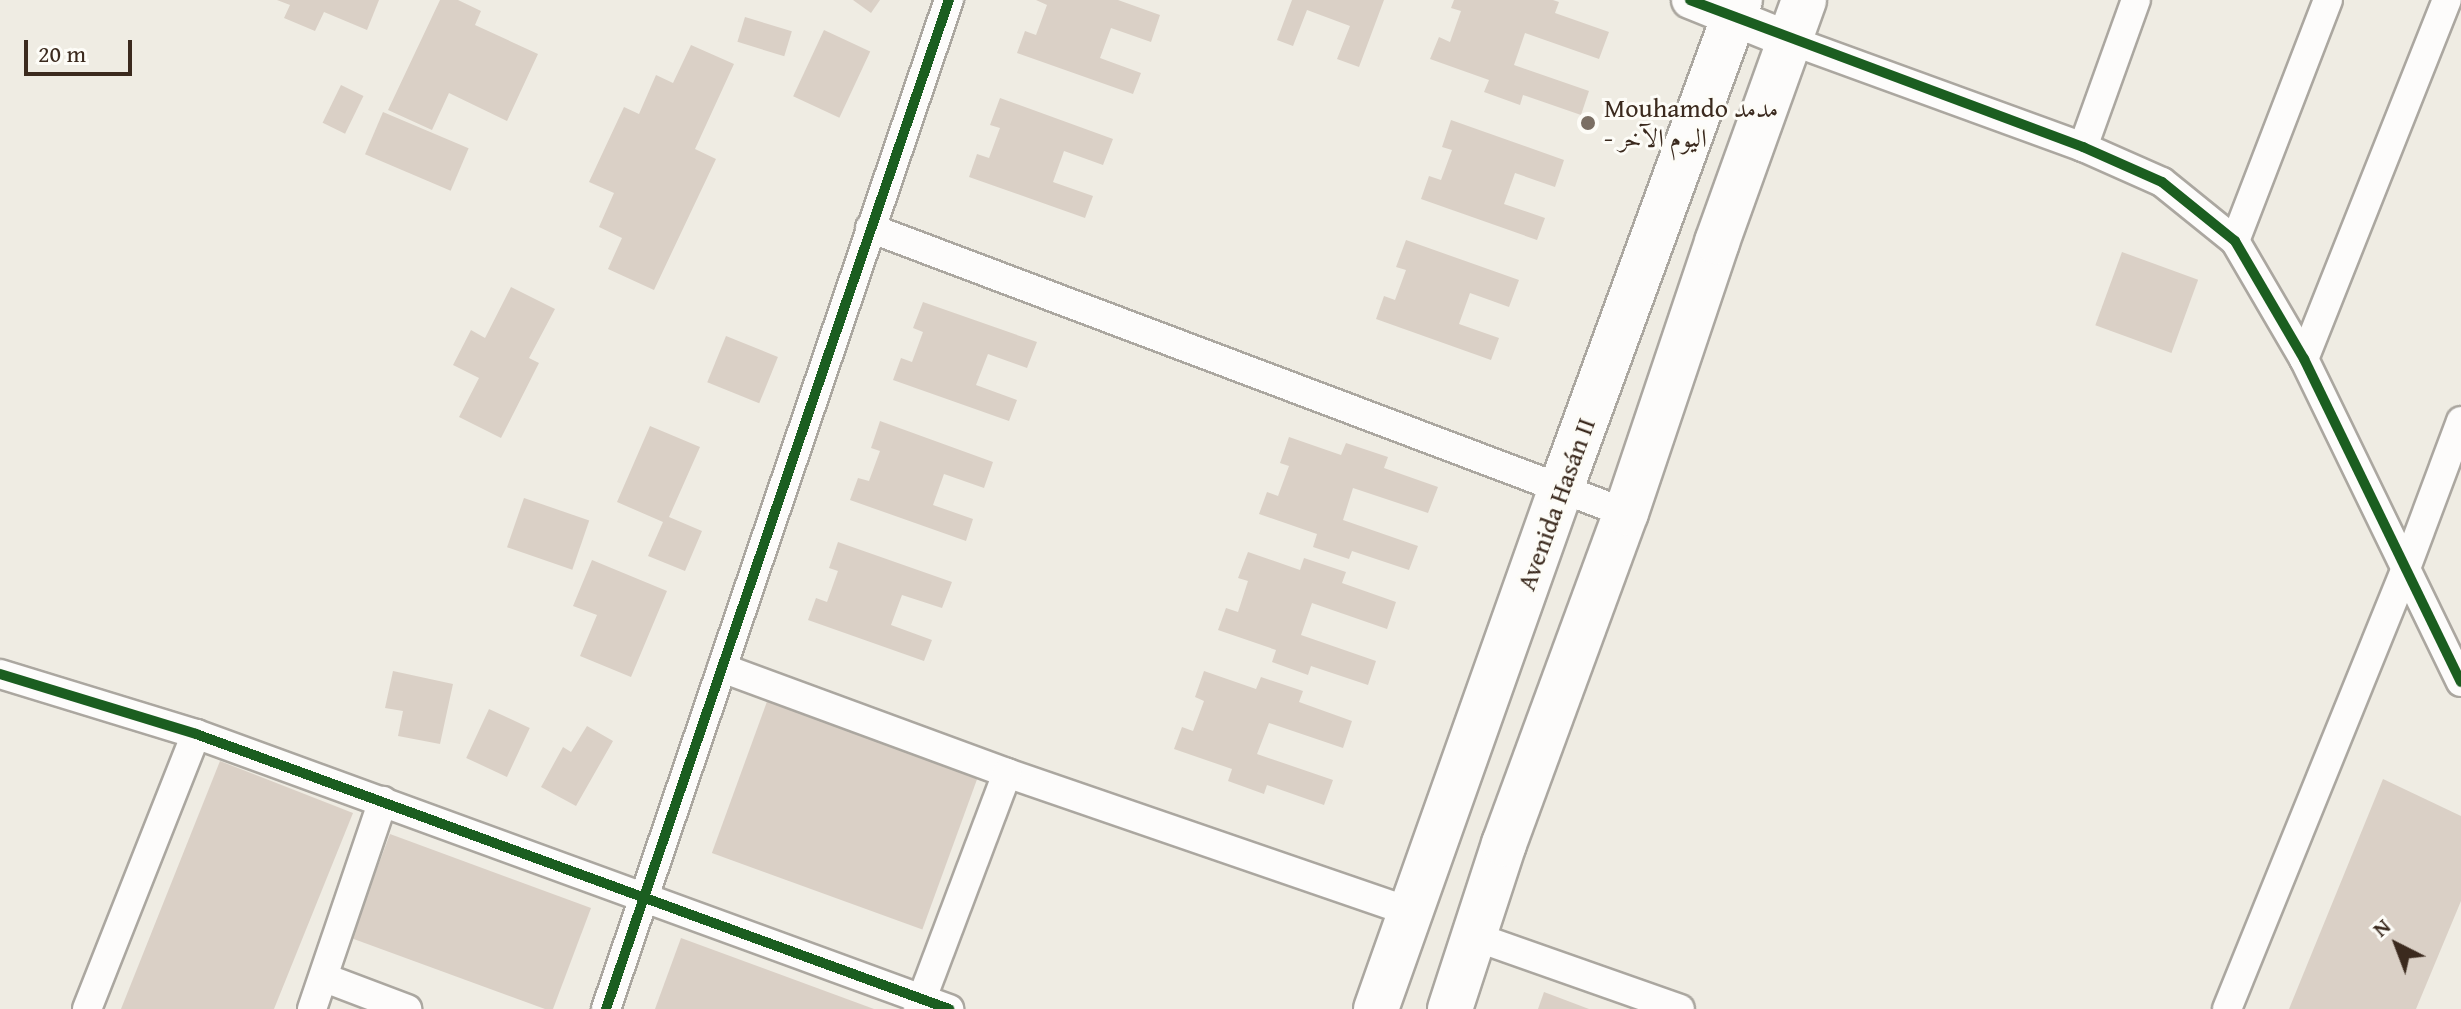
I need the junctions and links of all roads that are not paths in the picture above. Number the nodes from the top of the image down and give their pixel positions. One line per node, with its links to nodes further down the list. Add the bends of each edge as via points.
1 (949, 0): 10 (street)
2 (1690, 0): 7 (street)
3 (1804, 0): 8 (main road)
4 (2136, 0): 9 (street)
5 (2328, 0): 11 (street)
6 (2447, 0): 12 (street)
7 (1737, 9): 8 (street); 14 (main road, Avenida Hasán II)
8 (1789, 40): 9 (street); 15 (main road)
9 (2083, 147): 11 (street, via 2162,182)
10 (870, 228): 14 (street); 17 (street)
11 (2235, 241): 12 (street)
12 (2304, 359): 16 (street)
13 (2461, 421): 16 (street)
14 (1560, 491): 15 (street); 24 (main road, Avenida Hasán II)
15 (1626, 513): 25 (main road, via 1504,844)
16 (2405, 571): 19 (street); 36 (street)
17 (722, 668): 21 (street); 23 (street)
18 (0, 674): 20 (street)
19 (2461, 682)
20 (196, 734): 22 (street); 28 (street)
21 (1007, 773): 24 (street); 27 (street)
22 (383, 801): 23 (street); 26 (street)
23 (645, 900): 27 (street); 31 (street)
24 (1411, 912): 33 (main road, Avenida Hasán II)
25 (1476, 937): 34 (main road); 35 (street)
26 (325, 978): 29 (street); 30 (street)
27 (920, 1004): 32 (street)
28 (87, 1009)
29 (312, 1009)
30 (407, 1009)
31 (606, 1009)
32 (949, 1009)
33 (1376, 1009)
34 (1450, 1009)
35 (1680, 1009)
36 (2227, 1009)

